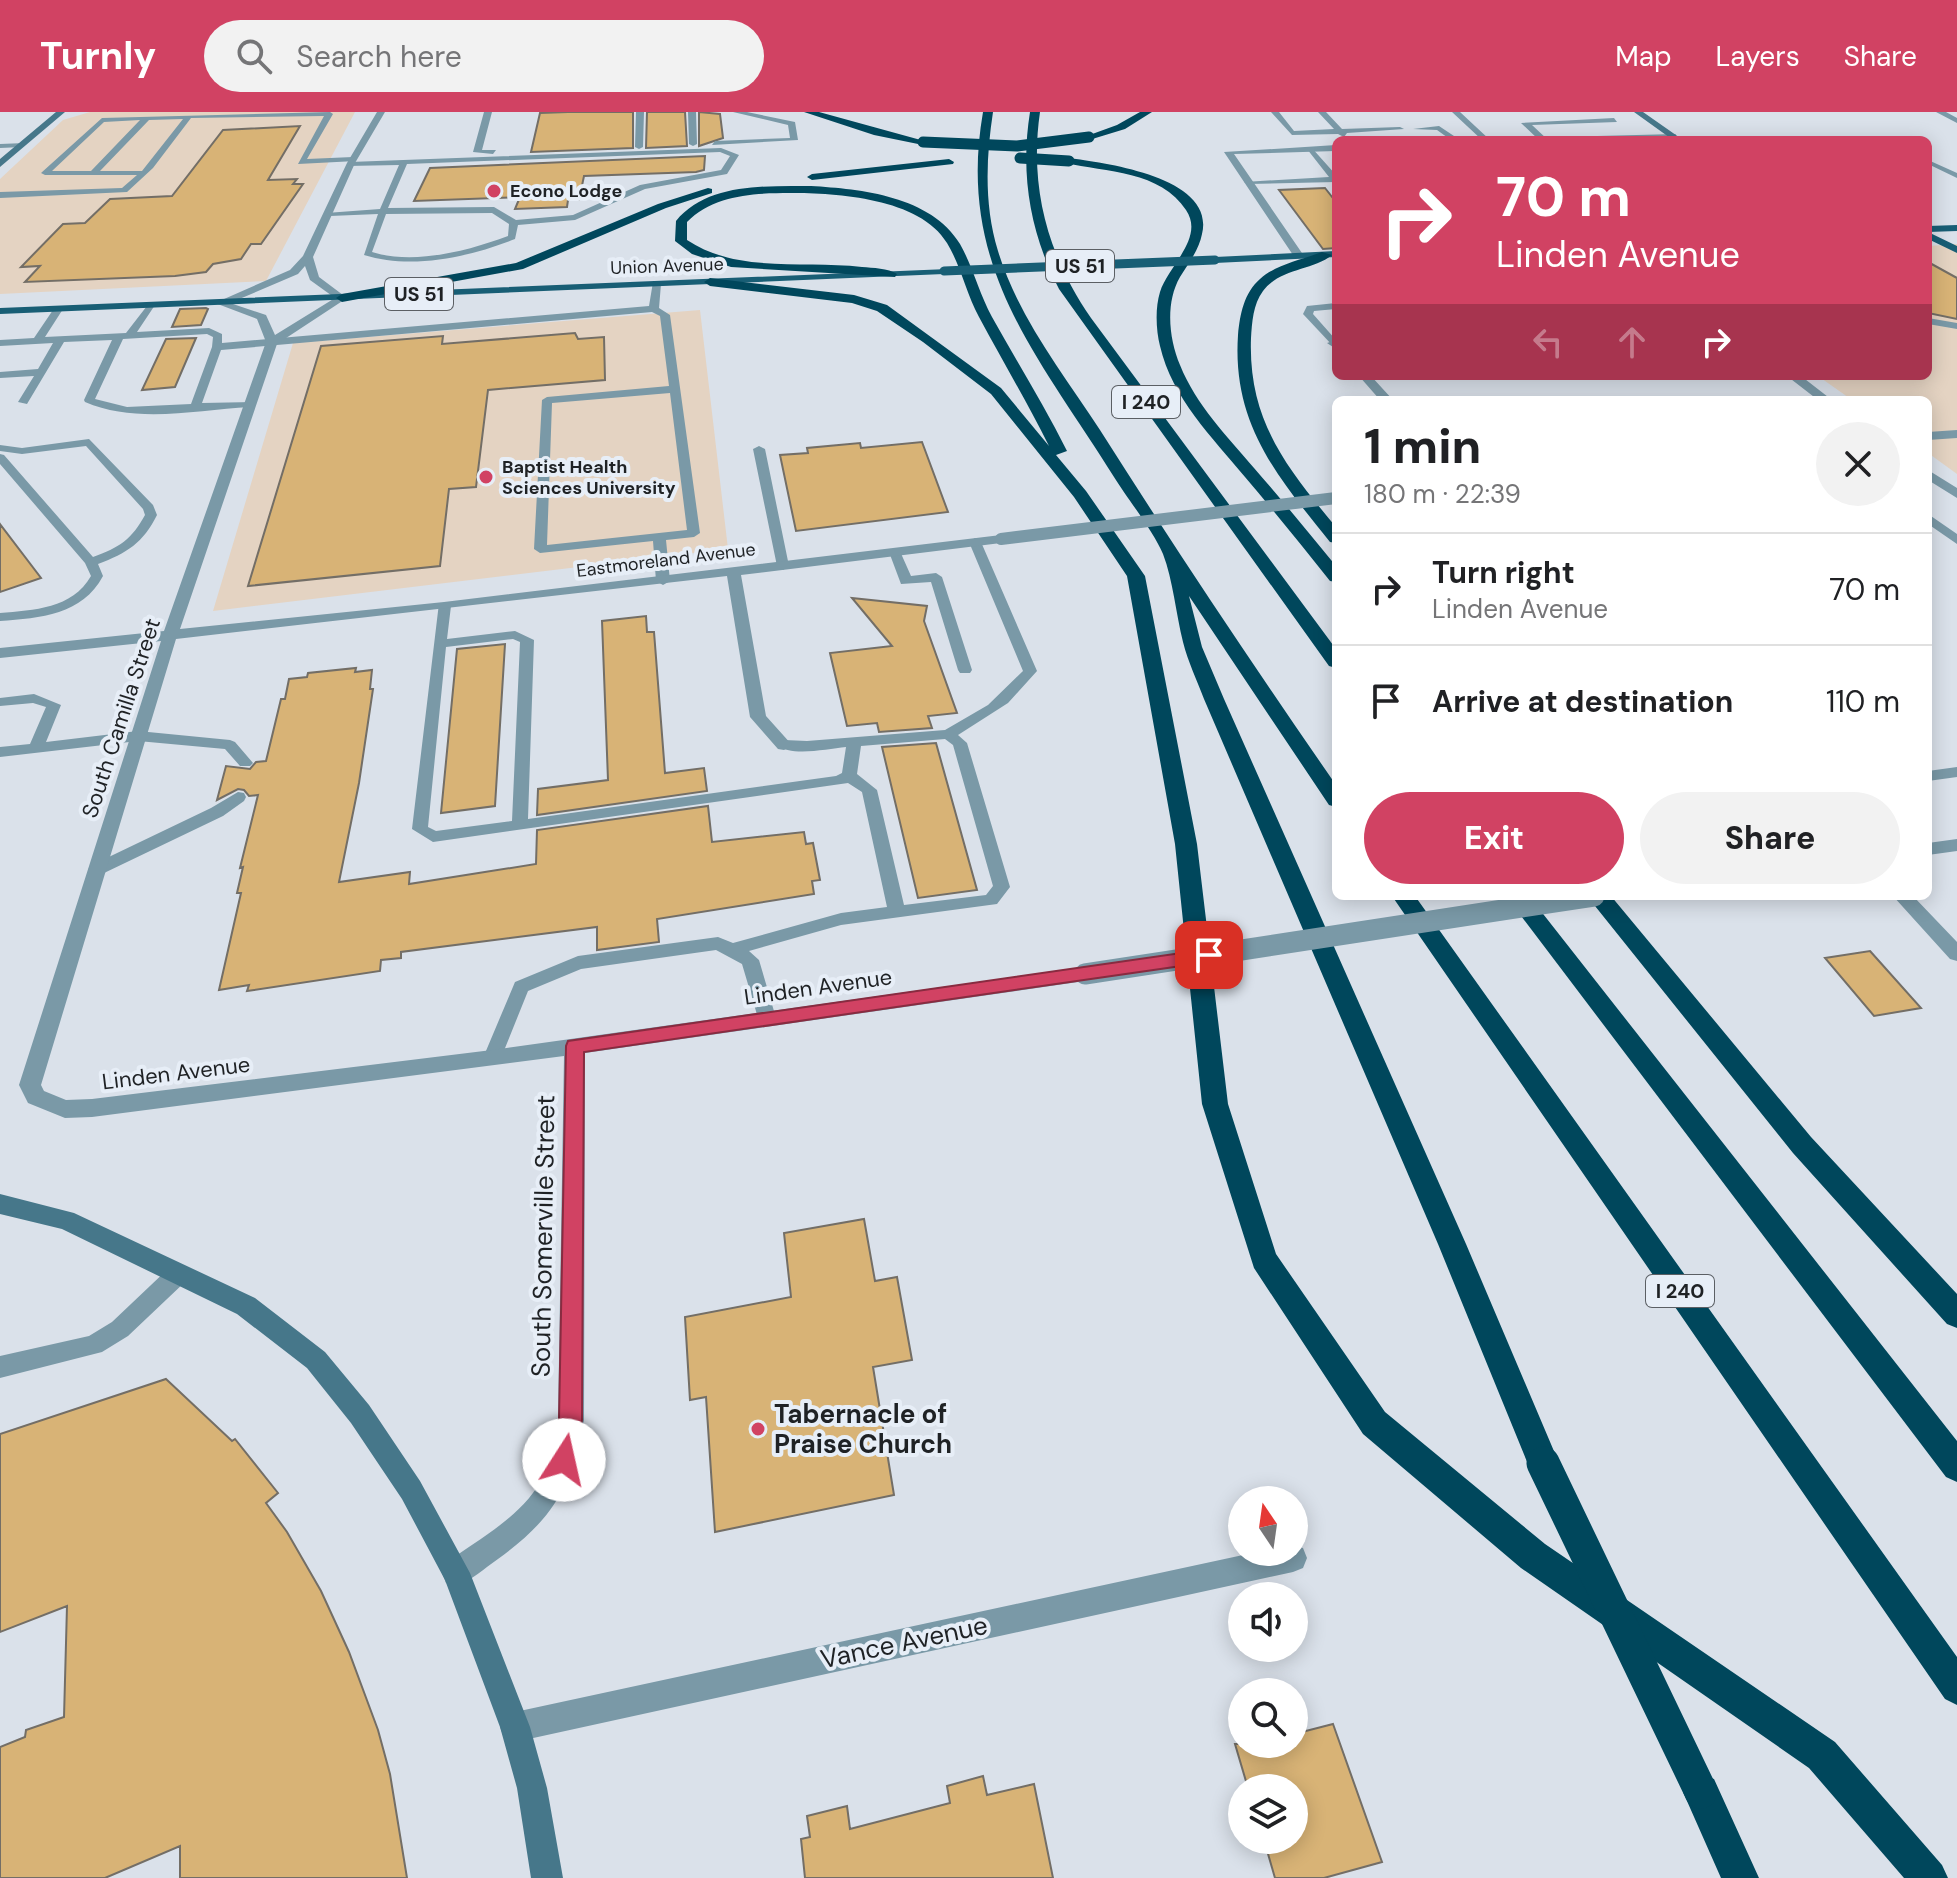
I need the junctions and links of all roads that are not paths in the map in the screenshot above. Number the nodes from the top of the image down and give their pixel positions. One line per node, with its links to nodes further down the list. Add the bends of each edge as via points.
1 (61, 112): 30 (main road)
2 (381, 112): 36 (street)
3 (488, 112): 32 (lane, via 477,152)
4 (640, 112): 32 (lane)
5 (692, 112): 29 (lane)
6 (739, 112): 28 (lane); 28 (lane, via 792,124 794,140)
7 (809, 112): 10 (highway, bridge, via 923,142 1017,146 1089,137)
8 (988, 112): 107 (highway, I 240, via 981,150 981,204 1002,277)
9 (1035, 112): 118 (highway, I 240, via 1031,167 1050,256 1077,304 1178,448)
10 (1147, 112)
11 (1275, 112): 22 (lane, via 1292,133)
12 (1322, 112): 22 (lane)
13 (1456, 112): 25 (lane)
14 (1638, 112): 27 (main road)
15 (1940, 112): 19 (lane)
16 (189, 116): 17 (lane); 36 (lane, via 329,114 301,162); 41 (lane)
17 (148, 117): 42 (lane); 42 (lane, via 102,120 45,173)
18 (1614, 120): 26 (lane, via 1525,123)
19 (1957, 121)
20 (1400, 129): 22 (lane)
21 (1417, 129): 24 (lane, via 1439,128)
22 (1340, 131): 23 (lane)
23 (1344, 136)
24 (1450, 136)
25 (1482, 136)
26 (1540, 136)
27 (1673, 136)
28 (742, 143): 29 (lane)
29 (693, 144): 32 (lane)
30 (22, 145): 31 (lane); 39 (main road)
31 (0, 146)
32 (639, 147)
33 (1332, 148): 34 (street)
34 (1311, 149): 43 (lane); 46 (street, via 1228,152)
35 (1957, 161): 38 (lane)
36 (352, 162): 37 (lane); 49 (street)
37 (404, 162): 48 (lane); 52 (lane, via 721,150 735,155 724,172 643,187)
38 (1932, 162)
39 (0, 164)
40 (1932, 164): 44 (lane)
41 (142, 173): 42 (lane); 47 (lane, via 129,187 113,192)
42 (92, 174)
43 (1332, 174)
44 (1957, 176)
45 (1332, 179): 46 (lane)
46 (1248, 182): 59 (street)
47 (0, 195)
48 (383, 211): 49 (lane); 53 (lane, via 494,210); 53 (lane, via 367,253 383,258 498,244 512,237)
49 (330, 213): 60 (street)
50 (547, 214): 52 (lane)
51 (531, 215): 53 (lane)
52 (575, 217): 53 (lane)
53 (510, 220)
54 (1957, 228): 55 (main road)
55 (1932, 231)
56 (1932, 234): 57 (main road)
57 (1957, 250)
58 (1331, 254): 59 (main road, Union Avenue / US 51); 102 (highway, via 1274,275 1253,294 1243,352 1245,390 1260,436)
59 (1299, 256): 61 (main road, Union Avenue / US 51, bridge)
60 (308, 257): 64 (street, via 314,278); 65 (street, via 294,272)
61 (891, 274): 62 (main road, Union Avenue / US 51); 98 (highway, via 715,260 681,241 680,227 689,213 718,199 780,189 855,193 925,217 951,239 982,311)
62 (710, 282): 63 (main road, Union Avenue / US 51); 98 (highway, via 854,299 882,308 996,391)
63 (656, 284): 64 (main road, Union Avenue / US 51); 69 (lane)
64 (342, 298): 65 (main road, Union Avenue / US 51); 78 (street); 110 (highway, bridge, via 519,266 703,192 961,161 1025,158 1112,168 1158,181 1193,209 1198,226 1194,240 1166,292 1170,358 1190,398)
65 (220, 303): 66 (main road, Union Avenue / US 51); 78 (street, via 262,317)
66 (150, 305): 68 (main road, Union Avenue / US 51); 75 (lane)
67 (1332, 306): 73 (lane, via 1310,308 1308,314)
68 (58, 309): 70 (main road, Union Avenue / US 51); 77 (lane)
69 (654, 309): 78 (lane); 86 (lane, via 665,315)
70 (0, 311)
71 (1932, 322): 74 (lane)
72 (1332, 325): 73 (lane)
73 (1318, 326): 79 (lane)
74 (1957, 326)
75 (124, 336): 76 (lane); 81 (lane, via 209,331 218,336); 91 (lane, via 89,400 104,408 134,411)
76 (61, 338): 77 (lane); 82 (lane)
77 (38, 340): 80 (lane)
78 (272, 342): 81 (lane); 90 (street, South Camilla Street)
79 (1332, 342)
80 (0, 343)
81 (217, 347): 91 (lane)
82 (42, 372): 83 (lane); 89 (lane)
83 (0, 375)
84 (1369, 380): 87 (street)
85 (1798, 380): 88 (street)
86 (675, 389): 103 (lane, via 694,533); 103 (lane, via 547,400 540,549)
87 (1383, 396)
88 (1820, 396)
89 (23, 402)
90 (250, 404): 91 (lane); 115 (street, South Camilla Street)
91 (195, 407)
92 (1957, 434): 93 (street)
93 (1932, 436)
94 (0, 448): 108 (lane, via 22,451 89,442 149,508 140,539)
95 (759, 449): 109 (lane)
96 (0, 457): 108 (lane)
97 (1932, 477): 99 (street)
98 (1080, 494): 160 (highway, via 1136,576 1186,844 1215,1104 1264,1259 1374,1423 1533,1556 1822,1755)
99 (1957, 494)
100 (1332, 498): 105 (street, Eastmoreland Avenue, bridge)
101 (1932, 521): 104 (lane)
102 (1332, 533)
103 (659, 536): 112 (lane)
104 (1957, 540)
105 (975, 542): 106 (street, Eastmoreland Avenue); 121 (lane, via 1030,671 984,716)
106 (895, 552): 109 (street, Eastmoreland Avenue); 119 (lane, via 906,581 936,577)
107 (1171, 556): 131 (highway, I 240); 159 (highway, bridge, via 1193,647 1214,699 1543,1463)
108 (92, 563): 114 (lane, via 95,583 74,601 37,614)
109 (783, 566): 111 (street, Eastmoreland Avenue)
110 (1332, 572)
111 (734, 573): 112 (street, Eastmoreland Avenue); 124 (street, via 758,717)
112 (663, 581): 113 (street, Eastmoreland Avenue)
113 (444, 606): 115 (street, Eastmoreland Avenue); 116 (lane)
114 (0, 617)
115 (170, 635): 117 (street, Eastmoreland Avenue); 122 (street, South Camilla Street)
116 (441, 644): 133 (lane, via 515,635 527,640); 133 (lane, via 420,829 433,837)
117 (0, 653)
118 (1332, 657)
119 (965, 670)
120 (0, 702): 125 (lane, via 34,698 54,705)
121 (948, 734): 123 (lane); 142 (lane, via 960,743 1002,887 991,900)
122 (138, 736): 125 (lane); 127 (lane, via 230,745); 136 (street, South Camilla Street)
123 (854, 742): 124 (lane); 130 (lane)
124 (784, 745)
125 (36, 748): 126 (lane)
126 (0, 752)
127 (245, 763)
128 (1957, 772): 129 (lane)
129 (1932, 775)
130 (849, 776): 133 (lane); 142 (lane, via 869,790)
131 (1332, 794)
132 (238, 797): 136 (lane)
133 (520, 825)
134 (1957, 845): 135 (street)
135 (1932, 848)
136 (96, 870): 148 (street, South Camilla Street, via 30,1085 36,1097)
137 (1406, 900): 156 (highway, I 240)
138 (1520, 900): 153 (highway)
139 (1570, 900): 145 (street, Linden Avenue, bridge)
140 (1599, 900): 151 (highway, via 1802,1145)
141 (1906, 900): 144 (street)
142 (897, 912): 143 (lane, via 841,919)
143 (731, 950): 145 (lane, via 750,960); 147 (lane, via 718,943 578,963 521,987)
144 (1957, 954)
145 (767, 1018): 146 (street, Linden Avenue)
146 (575, 1046): 147 (street, Linden Avenue); 155 (street, South Somerville Street, via 571,1420 564,1460 550,1493)
147 (492, 1058): 148 (street, Linden Avenue, via 92,1108 65,1109)
148 (48, 1103)
149 (0, 1204): 150 (main road, via 66,1220)
150 (178, 1274): 152 (lane, via 120,1329 94,1345); 155 (main road, via 246,1306 316,1360 411,1490)
151 (1957, 1315)
152 (0, 1367)
153 (1953, 1460)
154 (1256, 1566): 157 (street, Vance Avenue)
155 (456, 1573): 157 (main road)
156 (1957, 1687)
157 (515, 1727): 158 (main road)
158 (547, 1878)
159 (1740, 1878)
160 (1929, 1878)

